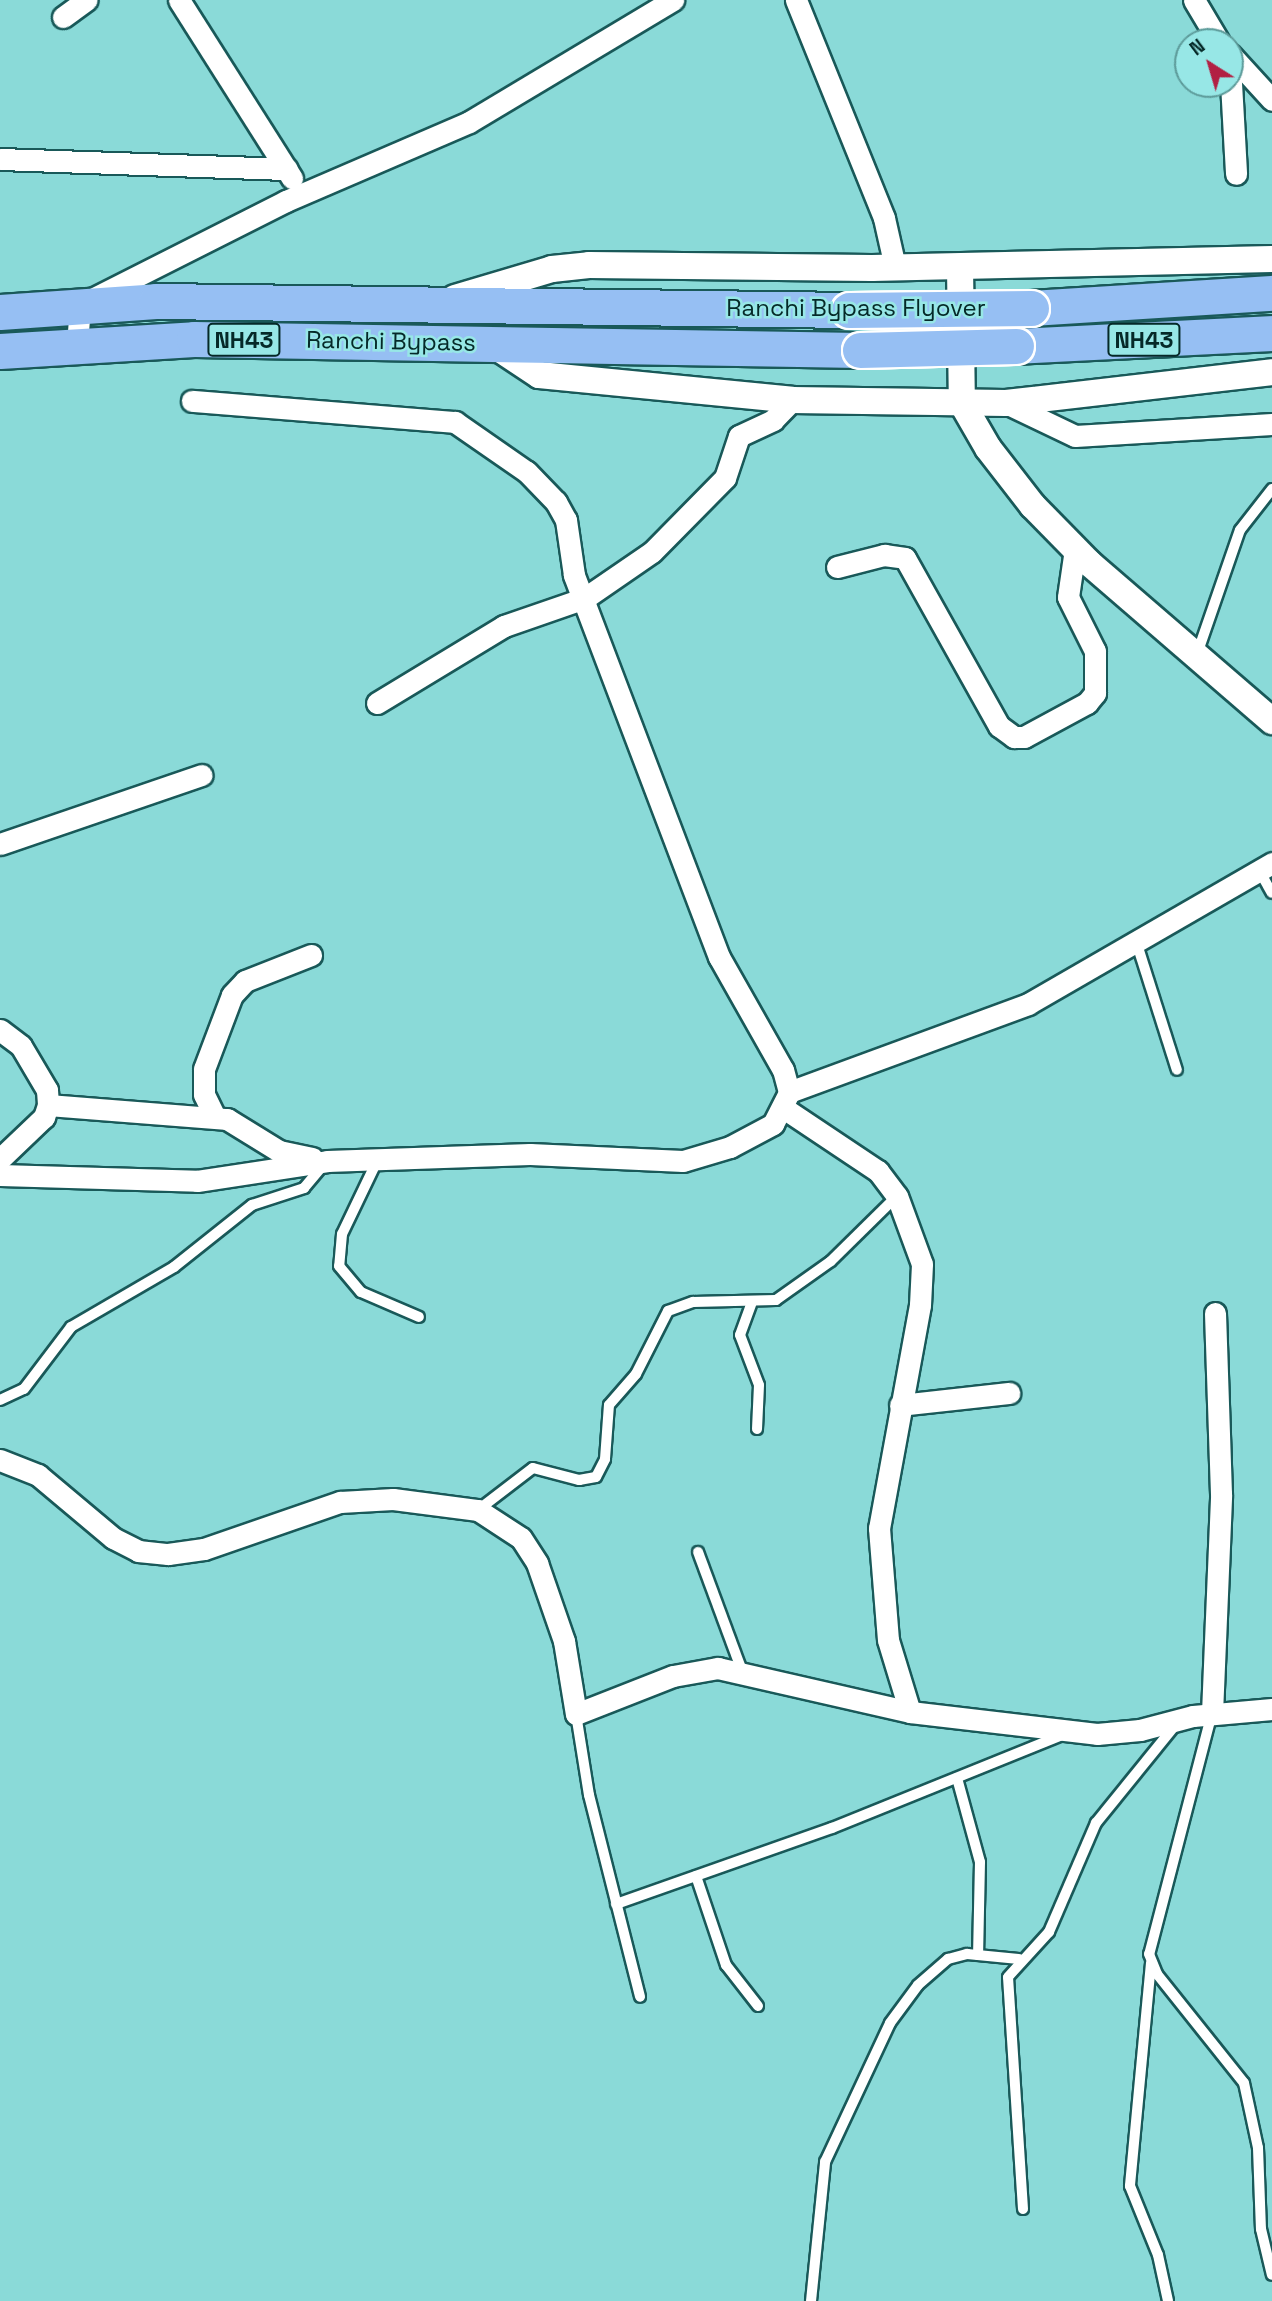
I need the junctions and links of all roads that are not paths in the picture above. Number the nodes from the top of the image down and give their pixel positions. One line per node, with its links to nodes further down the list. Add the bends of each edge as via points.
1 (86, 0): 6 (street)
2 (179, 0): 12 (street)
3 (673, 0): 14 (street, via 469,122)
4 (796, 0): 16 (street, via 884,218)
5 (1194, 0): 7 (street)
6 (62, 17)
7 (1211, 28)
8 (1244, 69): 10 (street)
9 (1232, 98): 13 (street)
10 (1272, 100)
11 (0, 159): 12 (street)
12 (287, 169): 14 (street)
13 (1236, 174)
14 (302, 194): 20 (street)
15 (1272, 259): 17 (street)
16 (894, 267): 17 (street); 19 (street, via 589,265 552,269)
17 (960, 267): 29 (street)
18 (1272, 293): 19 (highway, Ranchi Bypass Flyover / NH43, bridge, via 1031,308 849,310)
19 (440, 302): 20 (highway, Ranchi Bypass / NH43)
20 (79, 305): 21 (highway, Ranchi Bypass / NH43); 24 (street)
21 (0, 312)
22 (1272, 333): 23 (highway, Ranchi Bypass Flyover / NH43, bridge, via 860,350)
23 (489, 342): 24 (highway, Ranchi Bypass / NH43, via 194,339); 27 (street, via 539,375)
24 (76, 345): 25 (highway, Ranchi Bypass / NH43)
25 (0, 351)
26 (1272, 372): 30 (street)
27 (792, 400): 29 (street); 35 (street, via 774,420 739,436 729,471 662,545)
28 (192, 401): 35 (street, via 431,416 467,427 527,472 556,502 566,520 570,561)
29 (962, 403): 30 (street); 33 (street, via 1003,469)
30 (1006, 403): 31 (street, via 1075,436)
31 (1272, 424)
32 (1272, 489): 36 (lane, via 1240,530)
33 (1075, 549): 34 (street, via 1068,597 1095,651 1095,694 1087,703 1024,737 1014,737 999,726 905,558 884,555); 36 (street)
34 (837, 567)
35 (585, 598): 37 (street, via 504,626); 47 (street, via 719,957 783,1070)
36 (1197, 654): 38 (street)
37 (377, 703)
38 (1272, 722)
39 (201, 775): 40 (street)
40 (0, 844)
41 (1266, 867): 42 (lane); 43 (street)
42 (1272, 893)
43 (1136, 941): 46 (lane); 47 (street, via 1028,1004)
44 (311, 955): 49 (street, via 245,981 232,995 204,1069 204,1094)
45 (0, 1031): 48 (street, via 21,1046 47,1090)
46 (1177, 1070)
47 (787, 1100): 51 (street, via 752,1137 683,1161 530,1154); 54 (street, via 865,1158)
48 (48, 1105): 49 (street); 50 (street, via 44,1117)
49 (215, 1117): 52 (street, via 241,1125 279,1151)
50 (0, 1159)
51 (378, 1159): 52 (street); 57 (lane, via 342,1234 339,1266 361,1292)
52 (327, 1161): 53 (street, via 197,1181); 59 (lane, via 304,1188 252,1205 174,1267 71,1327 24,1389)
53 (0, 1175)
54 (897, 1196): 55 (lane, via 801,1285 776,1300); 60 (street, via 918,1246 923,1284)
55 (752, 1302): 61 (lane, via 740,1335 760,1385); 63 (lane, via 681,1304 658,1320 636,1374 609,1405 605,1458 596,1477 579,1480 533,1468)
56 (1215, 1313): 68 (street, via 1222,1494)
57 (419, 1317)
58 (1009, 1393): 60 (street)
59 (0, 1400)
60 (900, 1405): 67 (street, via 879,1528 888,1640)
61 (757, 1429)
62 (0, 1460): 63 (street, via 38,1475 113,1538 138,1550 168,1554 204,1549 340,1502 393,1499)
63 (478, 1510): 69 (street, via 521,1538 537,1563 564,1641)
64 (698, 1552): 65 (lane)
65 (742, 1671): 67 (street); 69 (street, via 718,1668 673,1676)
66 (1272, 1709): 68 (street)
67 (910, 1712): 71 (street)
68 (1212, 1713): 70 (street); 77 (lane, via 1149,1944)
69 (576, 1714): 74 (lane)
70 (1181, 1718): 71 (street, via 1119,1734); 76 (lane, via 1096,1823 1049,1932)
71 (1072, 1731): 72 (lane)
72 (957, 1778): 73 (lane); 75 (lane, via 981,1862)
73 (696, 1876): 74 (lane); 79 (lane, via 726,1965)
74 (616, 1904): 78 (lane)
75 (978, 1955): 76 (lane); 82 (lane, via 958,1955 937,1967 902,2006 880,2043 821,2178)
76 (1019, 1959): 80 (lane, via 1007,1987)
77 (1151, 1964): 81 (lane, via 1244,2083 1258,2148 1261,2229); 83 (lane, via 1130,2186 1161,2264)
78 (640, 1997)
79 (758, 2006)
80 (1023, 2209)
81 (1272, 2275)
82 (811, 2301)
83 (1168, 2301)

